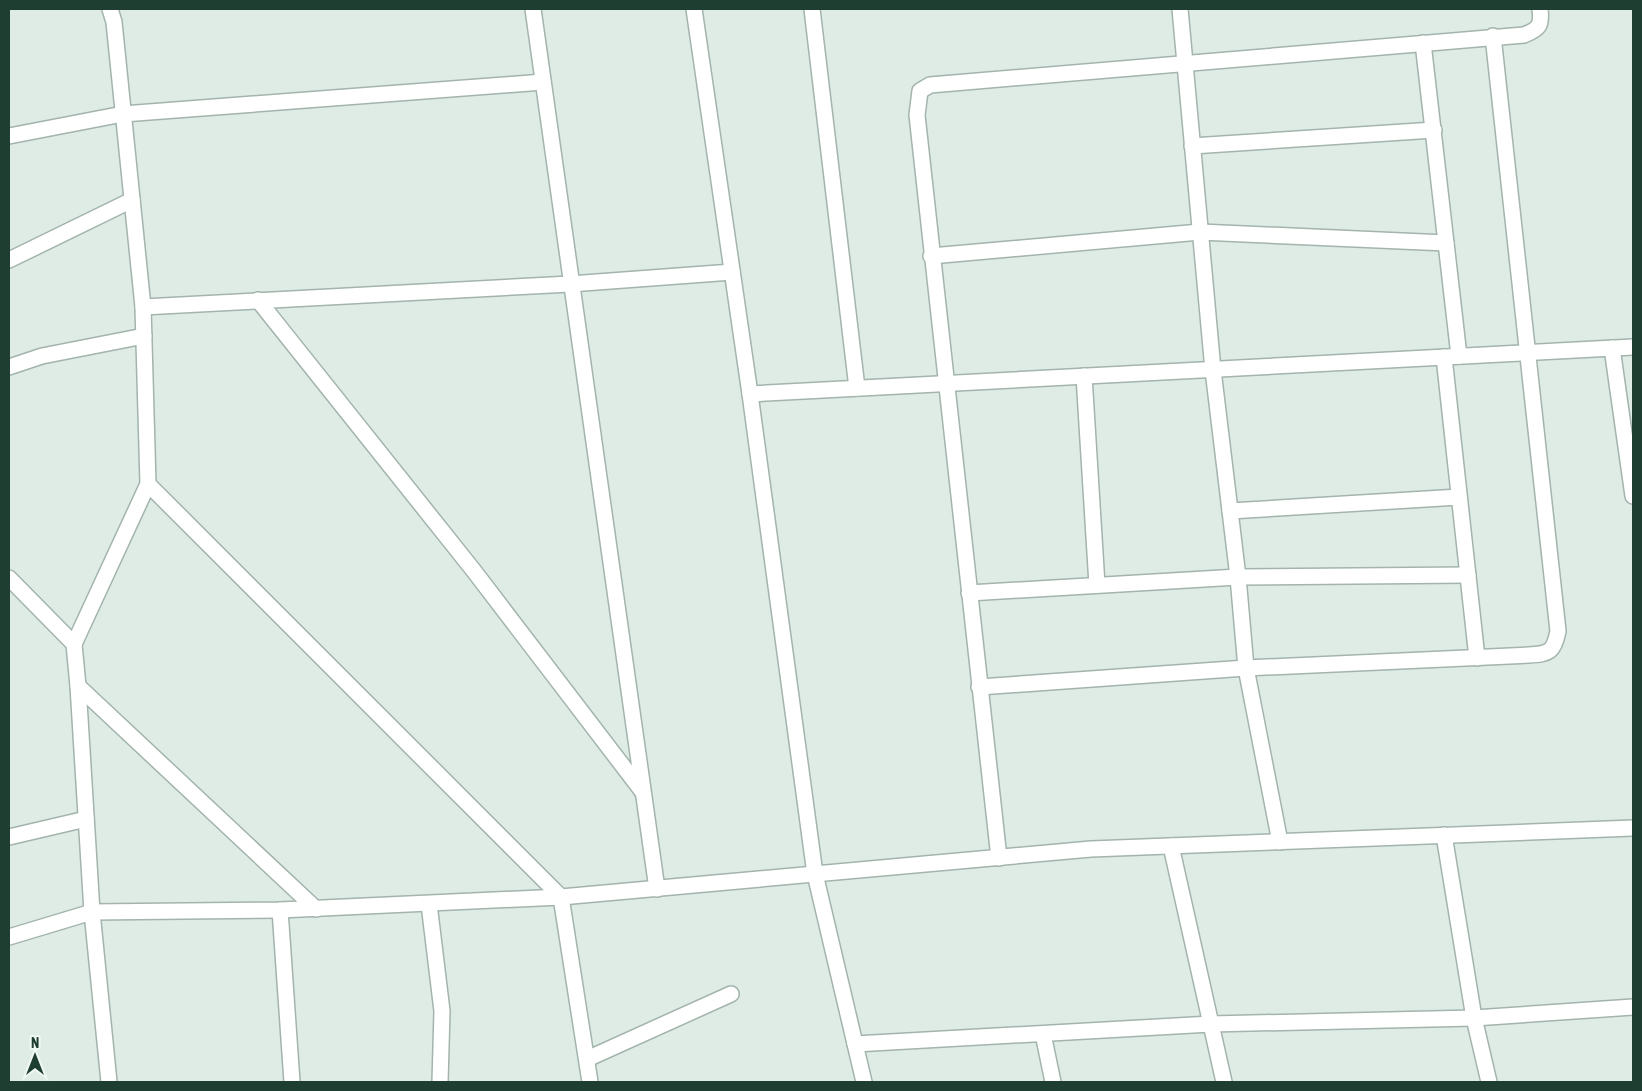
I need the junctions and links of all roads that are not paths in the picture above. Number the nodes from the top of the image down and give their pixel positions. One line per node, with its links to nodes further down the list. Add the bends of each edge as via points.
1 (110, 9): 11 (street)
2 (533, 9): 10 (street)
3 (694, 9): 20 (street)
4 (812, 9): 34 (street)
5 (1180, 9): 9 (street)
6 (1540, 9): 7 (street, via 1540,24 1536,30 1524,35)
7 (1493, 36): 8 (street); 27 (street)
8 (1424, 42): 9 (street); 12 (street)
9 (1185, 63): 14 (street); 18 (street, via 930,85 920,91 916,115)
10 (543, 82): 11 (street); 21 (street)
11 (123, 114): 13 (street); 15 (street)
12 (1434, 130): 14 (street); 17 (street)
13 (9, 136)
14 (1192, 146): 16 (street)
15 (132, 200): 19 (street); 23 (street)
16 (1200, 232): 17 (street); 18 (street); 31 (street)
17 (1446, 243): 28 (street)
18 (932, 256): 33 (street)
19 (9, 260)
20 (732, 272): 21 (street); 35 (street)
21 (570, 284): 22 (street); 50 (street)
22 (258, 300): 23 (street); 50 (street, via 474,571)
23 (143, 307): 24 (street)
24 (144, 336): 30 (street, via 42,356); 36 (street)
25 (1633, 347): 26 (street)
26 (1612, 348): 27 (street); 37 (street)
27 (1528, 353): 28 (street); 46 (street, via 1558,631 1555,644 1545,654)
28 (1459, 356): 29 (street)
29 (1444, 357): 31 (street); 38 (street)
30 (9, 367)
31 (1213, 370): 32 (street); 39 (street)
32 (1084, 376): 33 (street); 43 (street)
33 (946, 384): 34 (street); 44 (street)
34 (857, 388): 35 (street)
35 (750, 394): 58 (street)
36 (148, 484): 45 (street); 60 (street)
37 (1633, 496)
38 (1459, 497): 39 (street); 40 (street)
39 (1230, 511): 41 (street)
40 (1468, 575): 41 (street); 46 (street)
41 (1238, 577): 43 (street); 47 (street)
42 (9, 578): 45 (street)
43 (1097, 585): 44 (street)
44 (969, 593): 49 (street)
45 (74, 644): 48 (street)
46 (1477, 658): 47 (street)
47 (1246, 668): 49 (street); 55 (street)
48 (78, 686): 51 (street); 62 (street)
49 (979, 687): 57 (street)
50 (643, 792): 59 (street)
51 (86, 818): 54 (street); 64 (street)
52 (1633, 828): 53 (street)
53 (1444, 835): 55 (street); 68 (street)
54 (9, 837)
55 (1280, 842): 56 (street)
56 (1172, 846): 57 (street, via 1092,849); 69 (street)
57 (999, 858): 58 (street)
58 (815, 874): 59 (street); 71 (street)
59 (657, 889): 60 (street)
60 (561, 897): 61 (street); 72 (street)
61 (429, 904): 62 (street); 75 (street, via 442,1011)
62 (316, 909): 63 (street)
63 (280, 910): 64 (street); 74 (street)
64 (92, 912): 65 (street); 73 (street)
65 (9, 938)
66 (731, 994): 72 (street)
67 (1633, 1008): 68 (street)
68 (1474, 1018): 69 (street); 80 (street)
69 (1211, 1024): 70 (street); 79 (street)
70 (1043, 1034): 71 (street); 78 (street)
71 (855, 1044): 77 (street)
72 (587, 1059): 76 (street)
73 (108, 1082)
74 (292, 1082)
75 (440, 1082)
76 (590, 1082)
77 (864, 1082)
78 (1053, 1082)
79 (1224, 1082)
80 (1488, 1082)

